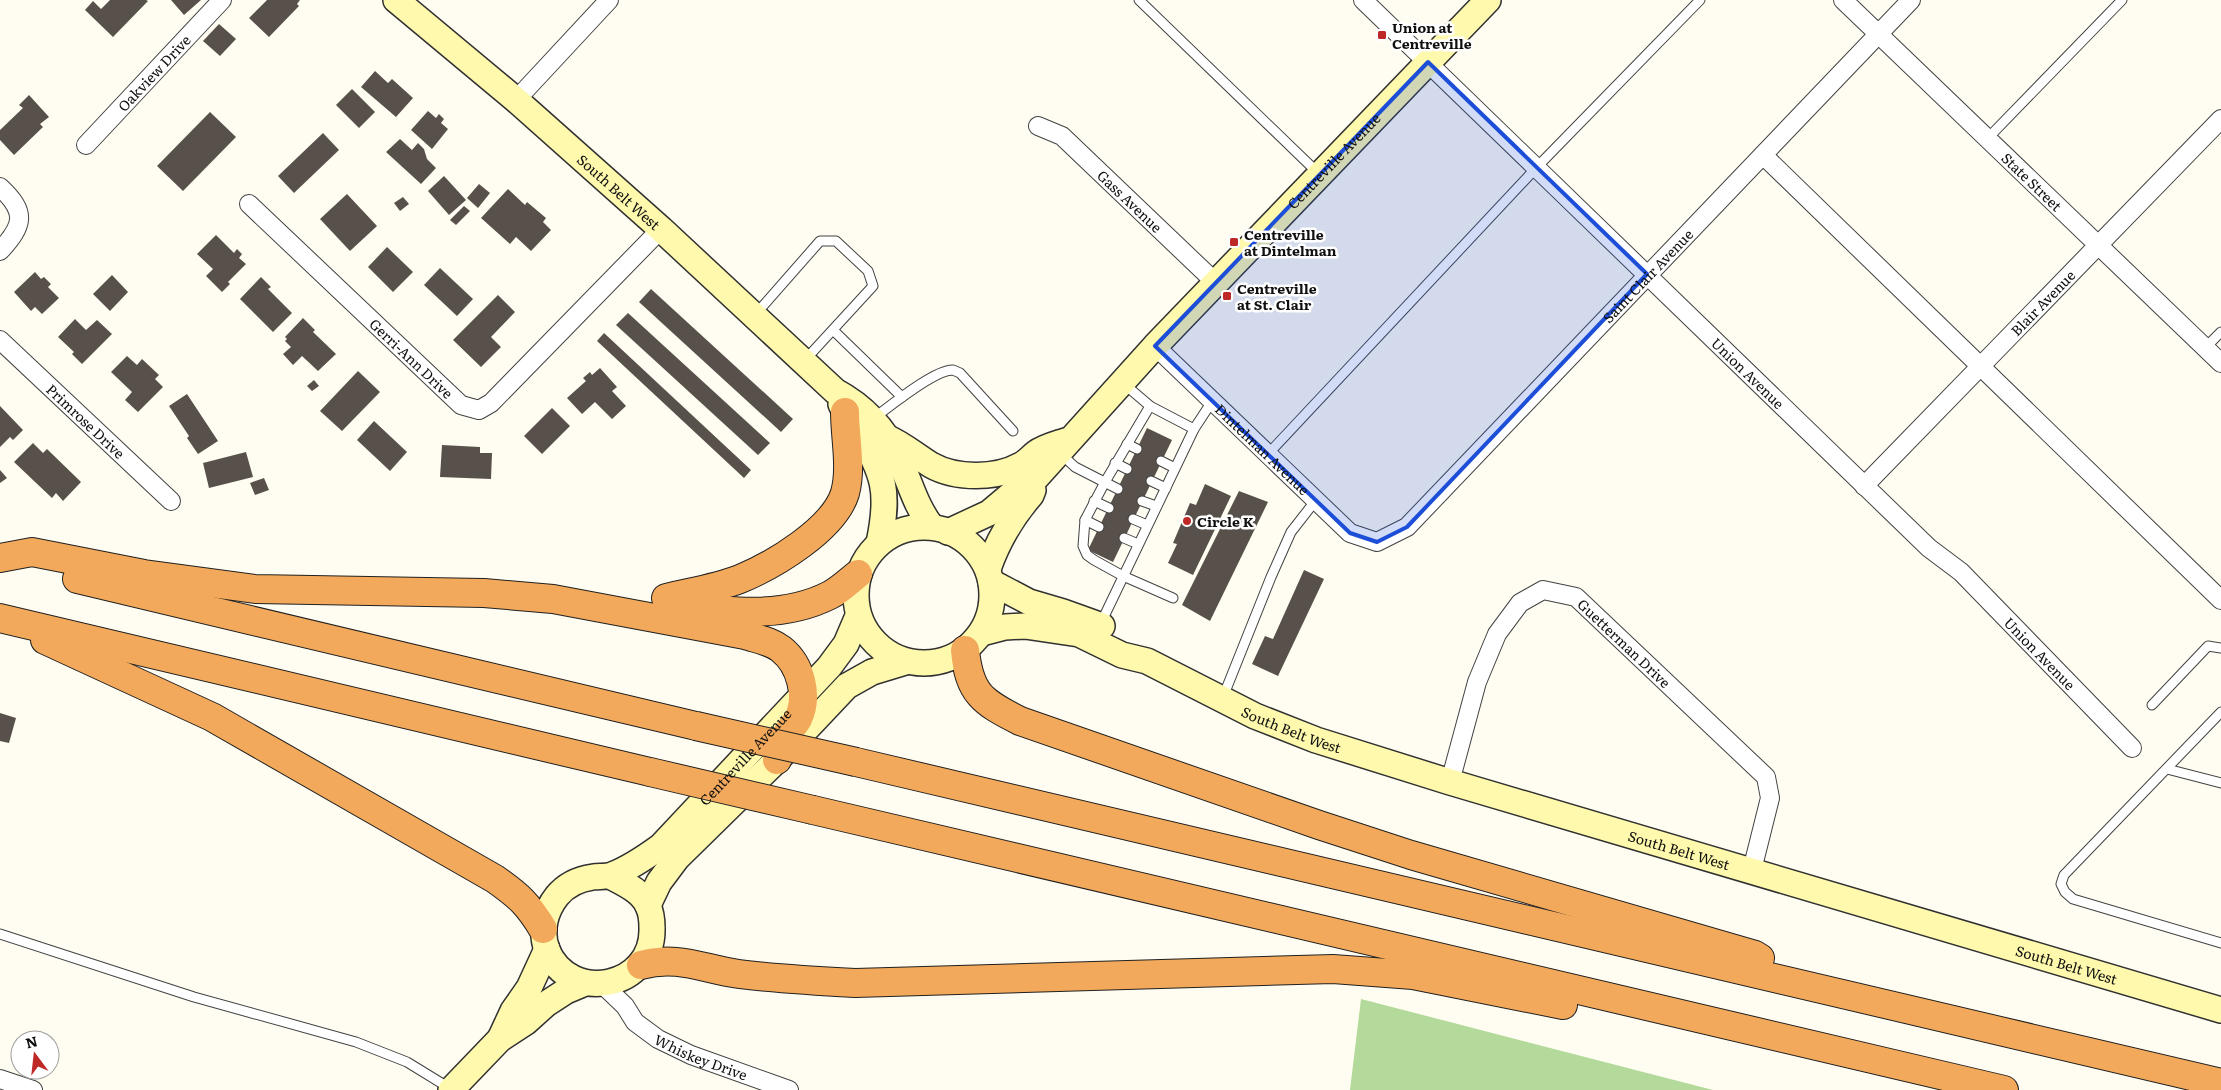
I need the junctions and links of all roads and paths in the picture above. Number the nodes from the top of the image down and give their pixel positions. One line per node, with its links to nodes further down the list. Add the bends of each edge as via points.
1 (222, 0): 17 (street, Oakview Drive)
2 (396, 0): 13 (main road, South Belt West)
3 (608, 0): 13 (street)
4 (1140, 0): 20 (lane)
5 (1362, 0): 12 (street, Union Avenue)
6 (1488, 0): 12 (main road, Centreville Avenue)
7 (1700, 0): 19 (lane)
8 (1843, 0): 11 (street, State Street)
9 (1911, 0): 11 (street, Saint Clair Avenue)
10 (2122, 0): 16 (lane)
11 (1878, 34): 16 (street, State Street); 18 (street, Saint Clair Avenue)
12 (1428, 62): 19 (street, Union Avenue); 20 (main road, Centreville Avenue)
13 (516, 100): 23 (main road, South Belt West)
14 (2221, 119): 24 (street, Blair Avenue)
15 (1038, 126): 27 (street, Gass Avenue, via 1062,136)
16 (1987, 138): 24 (street, State Street)
17 (86, 145)
18 (1762, 155): 26 (street, Saint Clair Avenue); 36 (street)
19 (1537, 167): 26 (street, Union Avenue); 47 (lane)
20 (1320, 175): 27 (main road, Centreville Avenue)
21 (0, 187): 25 (street, via 12,199 20,221)
22 (249, 204): 23 (street, Gerri-Ann Drive, via 462,405 479,410 491,403)
23 (661, 229): 28 (main road, South Belt West)
24 (2098, 244): 33 (street, State Street); 36 (street, Blair Avenue)
25 (0, 251)
26 (1647, 274): 55 (street, Union Avenue); 70 (street, Saint Clair Avenue, via 1407,527)
27 (1216, 283): 32 (main road, Centreville Avenue)
28 (754, 315): 29 (lane, via 820,241 836,241 868,271 873,286); 34 (main road, South Belt West)
29 (833, 330): 34 (lane); 38 (lane)
30 (2221, 332): 33 (lane)
31 (0, 340): 58 (street, Primrose Drive)
32 (1155, 346): 37 (main road, Centreville Avenue); 39 (street, Dintelman Avenue)
33 (2205, 348): 35 (street, State Street)
34 (804, 361): 41 (main road, South Belt West)
35 (2221, 363)
36 (1980, 365): 55 (street, Blair Avenue); 79 (street)
37 (1122, 383): 40 (lane); 45 (main road, Centreville Avenue)
38 (902, 397): 41 (lane); 43 (lane, via 953,370 960,373)
39 (1213, 400): 42 (lane); 47 (street, Dintelman Avenue)
40 (1150, 406): 42 (lane); 44 (lane)
41 (859, 418): 45 (main road, via 932,466 962,475 980,476 1010,470 1022,465 1038,451); 68 (main road, South Belt West, via 899,457 914,498); 71 (main road, South Belt West, via 885,492); 80 (highway, via 845,493 830,518 813,536 776,561 740,579)
42 (1194, 430): 50 (lane)
43 (1013, 431)
44 (1127, 444): 46 (lane); 49 (lane)
45 (1066, 446): 52 (main road, Centreville Avenue); 54 (lane, via 1075,467)
46 (1137, 449)
47 (1269, 453): 59 (street, Dintelman Avenue)
48 (1161, 461): 50 (lane)
49 (1115, 463): 51 (lane); 54 (lane)
50 (1175, 468): 56 (lane)
51 (1128, 469)
52 (1036, 478): 68 (main road, Centreville Avenue, via 989,513); 75 (main road, Centreville Avenue, via 1031,495 996,544)
53 (1152, 481): 56 (lane)
54 (1105, 482): 57 (lane); 60 (lane)
55 (1864, 486): 92 (street, Union Avenue, via 1928,548 1961,572)
56 (1166, 488): 62 (lane)
57 (1118, 489)
58 (171, 500)
59 (1316, 500): 70 (street, Dintelman Avenue, via 1350,533); 89 (lane, via 1291,532)
60 (1094, 501): 63 (lane); 65 (lane)
61 (1142, 501): 62 (lane)
62 (1156, 506): 66 (lane)
63 (1109, 508)
64 (1133, 519): 66 (lane)
65 (1085, 520): 67 (lane); 76 (lane, via 1083,546 1087,555)
66 (1147, 525): 72 (lane)
67 (1100, 527)
68 (939, 529): 71 (main road, South Belt West, via 903,530); 75 (main road, South Belt West, via 973,548)
69 (1124, 538): 72 (lane)
70 (1377, 542)
71 (879, 543): 74 (main road, South Belt West)
72 (1138, 544): 76 (lane)
73 (0, 560): 78 (highway, via 32,552 144,574 255,588 484,593); 105 (highway, bridge)
74 (858, 574): 80 (highway, via 832,594 783,611 710,610); 81 (main road, South Belt West)
75 (990, 576): 83 (main road, South Belt West, via 1029,602); 84 (main road, via 990,608)
76 (1123, 576): 77 (lane); 83 (lane)
77 (1173, 598)
78 (553, 599): 80 (highway, via 600,593); 88 (highway, via 765,641 790,659 801,678)
79 (2221, 600)
80 (650, 601)
81 (858, 616): 87 (main road, South Belt West, via 869,636 885,651); 88 (main road, Centreville Avenue, via 846,644)
82 (11, 620): 101 (highway, via 51,645 119,672 212,717 495,879 531,908); 108 (highway, bridge)
83 (1100, 625): 86 (main road, South Belt West, via 1130,642)
84 (973, 642): 86 (main road, South Belt West, via 1005,627 1055,629 1079,634 1122,655); 87 (main road, South Belt West, via 934,662); 105 (highway, via 968,676 974,687 987,702 1020,721 1411,855 1755,955)
85 (2221, 648): 90 (lane, via 2208,646)
86 (1148, 661): 89 (main road, South Belt West)
87 (905, 662): 93 (main road, Centreville Avenue, via 872,672 847,686)
88 (803, 696): 93 (highway, via 798,718 783,740); 98 (main road, Centreville Avenue, via 661,846 639,862)
89 (1222, 699): 95 (main road, South Belt West, via 1316,740)
90 (2152, 705)
91 (2221, 712): 94 (lane)
92 (2132, 748)
93 (777, 760): 99 (main road, Centreville Avenue, via 677,858 659,882)
94 (2166, 769): 96 (lane); 102 (lane, via 2064,875 2061,884 2073,899)
95 (1450, 782): 97 (main road, South Belt West); 97 (street, Guetterman Drive, via 1477,682 1497,634 1520,603 1543,590 1576,598 1766,777 1770,798)
96 (2221, 783)
97 (1752, 870): 107 (main road, South Belt West)
98 (610, 876): 99 (main road, via 632,888); 101 (main road, Centreville Avenue, via 590,877 571,883 557,896 547,911)
99 (648, 905): 103 (main road, via 652,938 648,952)
100 (0, 934): 113 (lane, via 194,997 356,1042 407,1062)
101 (545, 939): 104 (main road, via 555,964 561,970 568,976); 109 (main road, Centreville Avenue, via 529,988 512,1011)
102 (2221, 943)
103 (634, 970): 104 (main road, Centreville Avenue, via 616,981); 106 (street, via 624,990); 108 (highway, via 654,961 672,960 790,980 855,983 1268,969 1366,970 1414,975 1690,1034)
104 (594, 983): 106 (street, Whiskey Drive); 109 (main road, Centreville Avenue, via 566,991)
105 (1796, 983): 111 (highway)
106 (625, 1006): 114 (street, Whiskey Drive, via 635,1022 658,1039 691,1055)
107 (2221, 1010)
108 (1753, 1031): 115 (highway)
109 (500, 1038): 113 (main road, Centreville Avenue)
110 (0, 1079): 112 (street)
111 (2221, 1083)
112 (33, 1090)
113 (451, 1090)
114 (789, 1090)
115 (2004, 1090)

